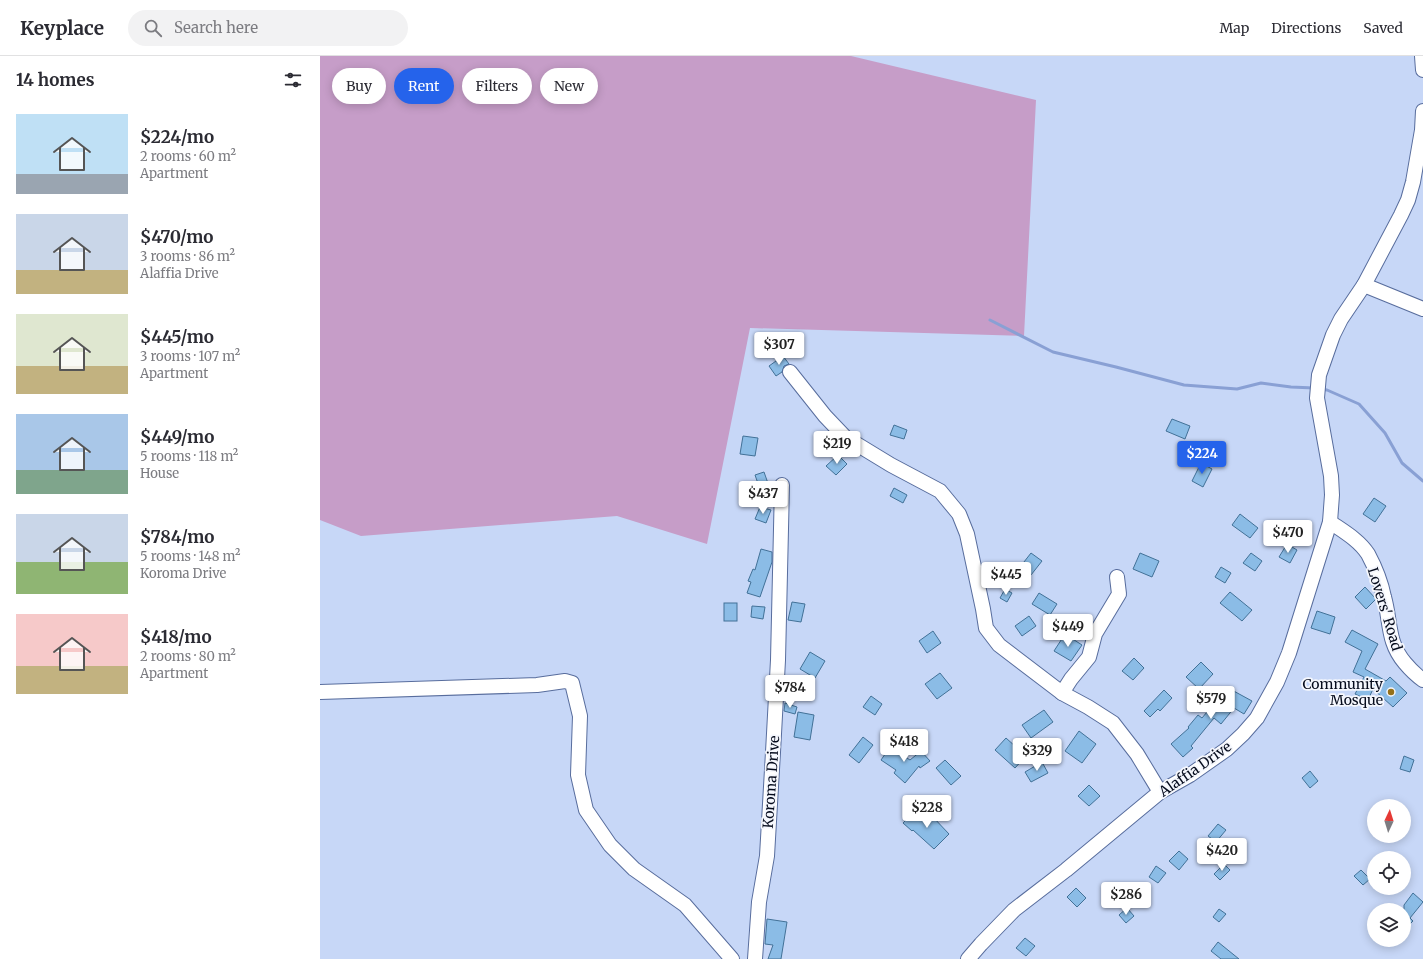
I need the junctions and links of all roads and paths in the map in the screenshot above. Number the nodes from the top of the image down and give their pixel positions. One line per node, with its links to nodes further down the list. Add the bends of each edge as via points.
1 (1422, 56): 2 (street)
2 (1423, 70)
3 (1423, 111): 4 (street, Alaffia Drive)
4 (1423, 130): 5 (street, Alaffia Drive, via 1408,200)
5 (1364, 285): 6 (street); 9 (street, Alaffia Drive, via 1333,335 1319,376 1317,398 1331,476)
6 (1423, 309)
7 (790, 372): 13 (street, via 845,437 890,465 940,491 959,514 967,534 986,628 998,645)
8 (782, 485): 16 (street, Koroma Drive, via 773,752 766,869 760,890)
9 (1330, 522): 11 (street, Lovers' Road, via 1355,539 1367,553 1385,598 1393,645 1410,670); 14 (street, Alaffia Drive, via 1289,653 1277,682 1257,718 1227,749)
10 (1117, 577): 13 (street, via 1118,594 1095,634 1089,657)
11 (1423, 680)
12 (320, 692): 15 (street, via 537,685 565,681 572,683 580,716 578,775 586,810 610,845 634,869 685,905)
13 (1062, 693): 14 (street, via 1113,723 1137,754)
14 (1160, 792): 17 (street, Alaffia Drive, via 1014,910)
15 (732, 959)
16 (755, 959)
17 (968, 959)

